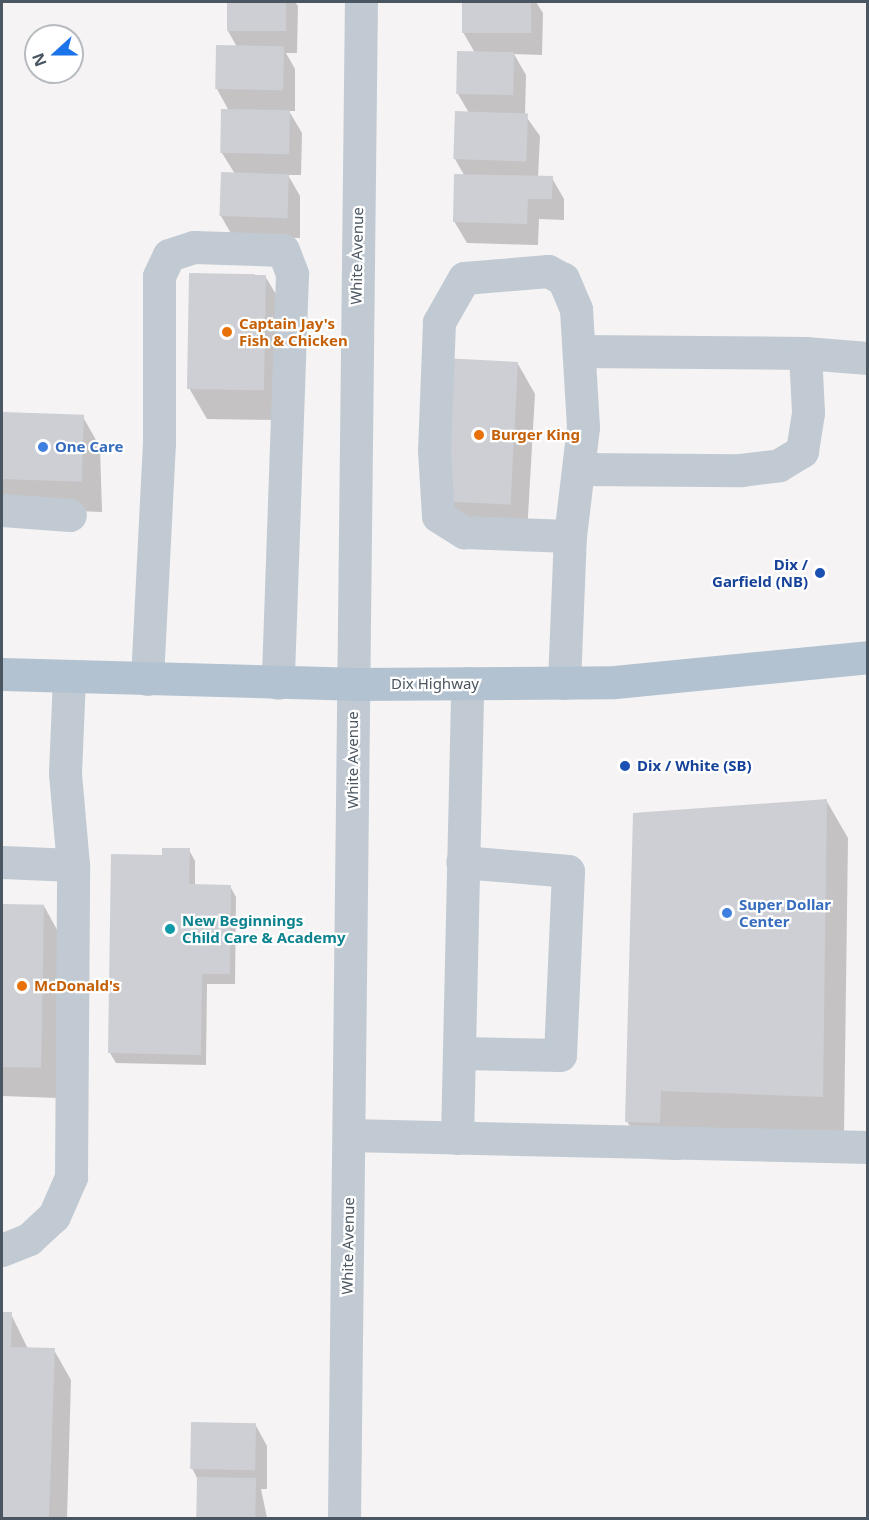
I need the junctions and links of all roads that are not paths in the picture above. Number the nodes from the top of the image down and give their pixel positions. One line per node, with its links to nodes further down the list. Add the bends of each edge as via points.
1 (361, 2): 16 (street, White Avenue)
2 (579, 351): 3 (street); 5 (street, via 584,398); 8 (street, via 576,309 563,279 548,271 464,279 439,321 434,450 438,516 464,532)
3 (805, 353): 4 (street); 5 (street, via 808,412 802,451 779,465 741,470)
4 (867, 358)
5 (579, 468): 8 (street)
6 (2, 510): 7 (street)
7 (70, 514)
8 (570, 536): 15 (street)
9 (867, 657): 15 (main road, Dix Highway)
10 (2, 674): 11 (main road, Dix Highway)
11 (69, 676): 12 (main road, Dix Highway); 19 (street, via 65,773)
12 (147, 679): 13 (main road, Dix Highway); 13 (street, via 159,443 159,276 169,255 216,248 283,250 292,274)
13 (278, 683): 16 (main road, Dix Highway)
14 (467, 683): 15 (main road, Dix Highway); 16 (main road, Dix Highway); 18 (street)
15 (564, 683)
16 (353, 684): 21 (street, White Avenue)
17 (2, 862): 19 (street)
18 (462, 862): 20 (street); 20 (street, via 568,871 560,1055)
19 (73, 865): 24 (street, via 70,1177 54,1216 29,1239)
20 (459, 1053): 22 (street)
21 (349, 1135): 22 (street); 25 (street, White Avenue)
22 (457, 1138): 23 (street)
23 (867, 1147)
24 (2, 1250)
25 (344, 1518)

